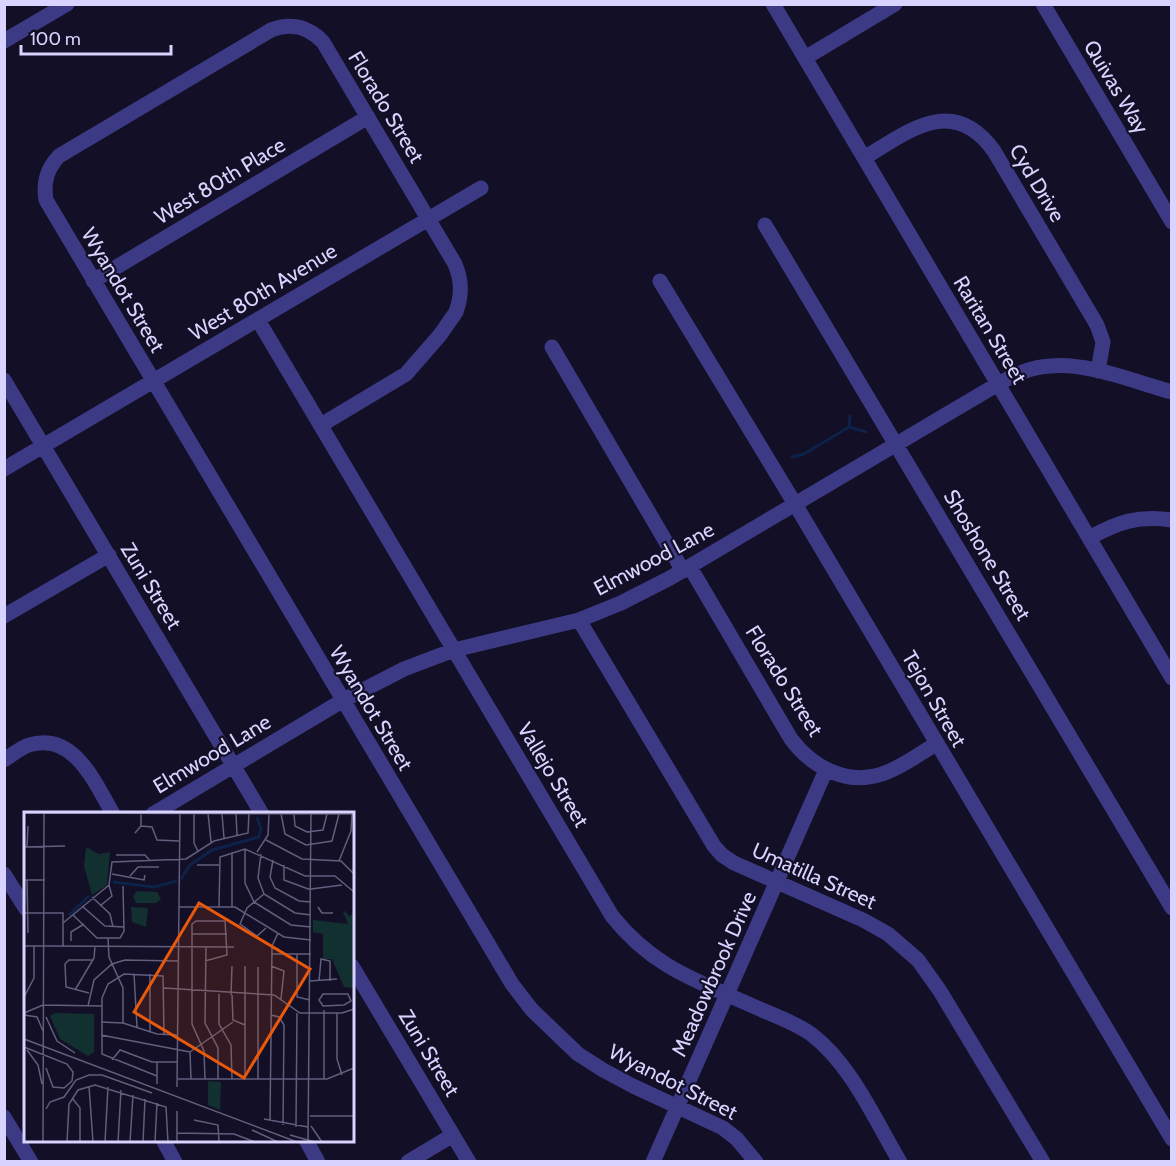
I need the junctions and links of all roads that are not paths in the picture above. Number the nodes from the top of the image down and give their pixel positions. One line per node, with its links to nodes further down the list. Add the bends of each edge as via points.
1 (67, 4): 5 (street)
2 (773, 4): 6 (street, Raritan Street)
3 (895, 4): 6 (street)
4 (1043, 4): 12 (street, Quivas Way)
5 (4, 41)
6 (805, 58): 8 (street, Raritan Street)
7 (368, 117): 9 (street, Florado Street, via 323,42 310,31 287,26 271,30 66,151 49,168); 11 (street, Florado Street); 14 (street, West 80th Place)
8 (864, 158): 18 (street, Cyd Drive, via 918,126 935,121 958,122 982,135 1097,325 1103,342); 21 (street, Raritan Street)
9 (44, 185): 14 (street, Wyandot Street, via 46,200)
10 (481, 188): 11 (street, West 80th Avenue)
11 (429, 219): 16 (street, West 80th Avenue); 23 (street, Florado Street, via 459,275 461,290 456,312 406,374)
12 (1172, 222)
13 (765, 225): 24 (street, Shoshone Street)
14 (93, 281): 20 (street, Wyandot Street)
15 (660, 281): 27 (street, Tejon Street)
16 (258, 320): 20 (street, West 80th Avenue); 23 (street, Vallejo Street)
17 (552, 347): 31 (street, Florado Street)
18 (1098, 372): 21 (street, Elmwood Lane, via 1048,366 1023,371); 22 (street, Elmwood Lane)
19 (4, 380): 25 (street, Zuni Street)
20 (153, 381): 25 (street, West 80th Avenue); 36 (street, Wyandot Street)
21 (998, 384): 24 (street, Elmwood Lane); 29 (street, Raritan Street)
22 (1172, 392)
23 (321, 425): 34 (street, Vallejo Street)
24 (897, 443): 27 (street, Elmwood Lane); 47 (street, Shoshone Street)
25 (44, 446): 26 (street, West 80th Avenue); 30 (street, Zuni Street)
26 (4, 469)
27 (795, 504): 31 (street, Elmwood Lane); 37 (street, Tejon Street)
28 (1172, 520): 29 (street, via 1130,520)
29 (1089, 538): 35 (street, Raritan Street)
30 (109, 555): 32 (street); 39 (street, Zuni Street)
31 (686, 569): 33 (street, Elmwood Lane); 40 (street, Florado Street, via 791,739)
32 (4, 616)
33 (579, 620): 34 (street, Elmwood Lane); 45 (street, Umatilla Street, via 709,840 727,859)
34 (454, 650): 36 (street, Elmwood Lane, via 396,673); 49 (street, Vallejo Street, via 612,916 659,961)
35 (1172, 678)
36 (342, 701): 39 (street, Elmwood Lane); 50 (street, Wyandot Street, via 491,952 532,1010 564,1043 592,1064)
37 (936, 744): 40 (street, Florado Street, via 872,777); 53 (street, Tejon Street)
38 (4, 760): 41 (street, via 37,743 65,748 82,763)
39 (233, 766): 42 (street, Elmwood Lane); 43 (street, Zuni Street)
40 (826, 770): 45 (street, Meadowbrook Drive)
41 (112, 812)
42 (155, 812)
43 (261, 812)
44 (4, 874): 46 (street)
45 (777, 882): 49 (street, Meadowbrook Drive); 64 (street, Umatilla Street, via 877,927 918,960)
46 (24, 906)
47 (1172, 908)
48 (354, 969): 52 (street, Zuni Street)
49 (728, 994): 50 (street, Meadowbrook Drive); 63 (street, Vallejo Street, via 795,1025 821,1042 843,1066)
50 (678, 1106): 61 (street, Meadowbrook Drive); 62 (street, Wyandot Street, via 729,1133)
51 (4, 1117): 56 (street)
52 (453, 1135): 59 (street); 60 (street, Zuni Street)
53 (1172, 1138)
54 (164, 1142): 57 (street)
55 (307, 1142): 58 (street)
56 (31, 1161)
57 (175, 1161)
58 (318, 1161)
59 (408, 1161)
60 (469, 1161)
61 (653, 1161)
62 (756, 1161)
63 (900, 1161)
64 (1043, 1161)

